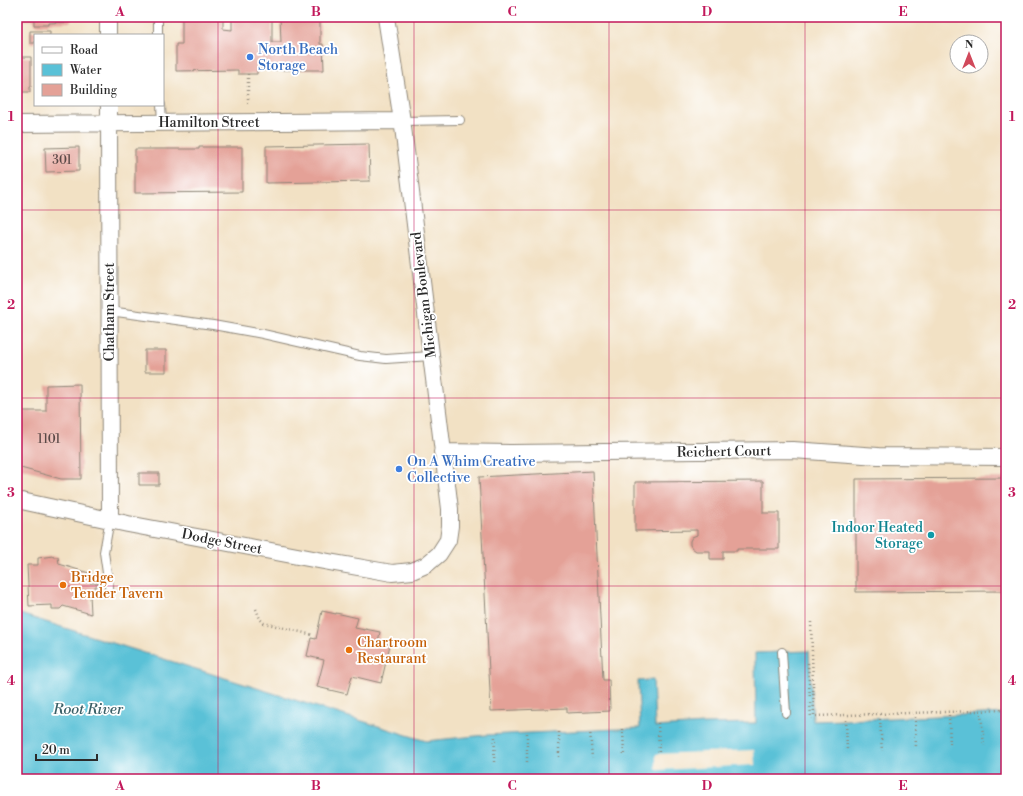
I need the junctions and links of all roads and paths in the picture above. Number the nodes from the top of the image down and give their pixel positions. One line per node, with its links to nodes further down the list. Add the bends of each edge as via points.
1 (108, 17): 4 (street)
2 (158, 17): 5 (lane)
3 (386, 17): 11 (street, Michigan Boulevard)
4 (108, 34)
5 (158, 34)
6 (248, 74): 7 (path)
7 (248, 84)
8 (109, 106): 12 (street, Chatham Street)
9 (161, 106): 13 (lane)
10 (460, 120): 11 (lane)
11 (402, 121): 13 (street, Hamilton Street); 16 (street, Michigan Boulevard)
12 (109, 123): 13 (street, Hamilton Street); 14 (street, Hamilton Street); 15 (street, Chatham Street)
13 (162, 123)
14 (17, 124)
15 (109, 311): 16 (lane, via 263,334 360,356 386,359); 20 (street, Chatham Street)
16 (431, 356): 17 (street, Michigan Boulevard)
17 (442, 452): 18 (street, Reichert Court, via 793,450 878,456); 21 (street, Michigan Boulevard, via 450,526 448,540 442,550)
18 (1006, 457)
19 (17, 500): 20 (street, Dodge Street)
20 (110, 519): 21 (street, Dodge Street, via 392,573 412,571); 22 (lane, via 104,552)
21 (426, 565)
22 (110, 587)
23 (256, 609): 25 (path, via 264,622)
24 (811, 622): 28 (path, via 814,716)
25 (313, 636)
26 (782, 652): 29 (lane)
27 (808, 663): 33 (path)
28 (1006, 710)
29 (786, 713)
30 (981, 714): 42 (path)
31 (949, 716): 43 (path)
32 (915, 717): 44 (path)
33 (811, 718)
34 (880, 719): 45 (path)
35 (846, 720): 46 (path)
36 (658, 723): 47 (path)
37 (623, 729): 48 (path)
38 (590, 730): 49 (path)
39 (558, 732): 50 (path)
40 (527, 733): 52 (path)
41 (494, 734): 51 (path)
42 (984, 746)
43 (950, 747)
44 (916, 749)
45 (882, 750)
46 (847, 752)
47 (659, 754)
48 (624, 757)
49 (592, 758)
50 (559, 759)
51 (494, 762)
52 (527, 762)

